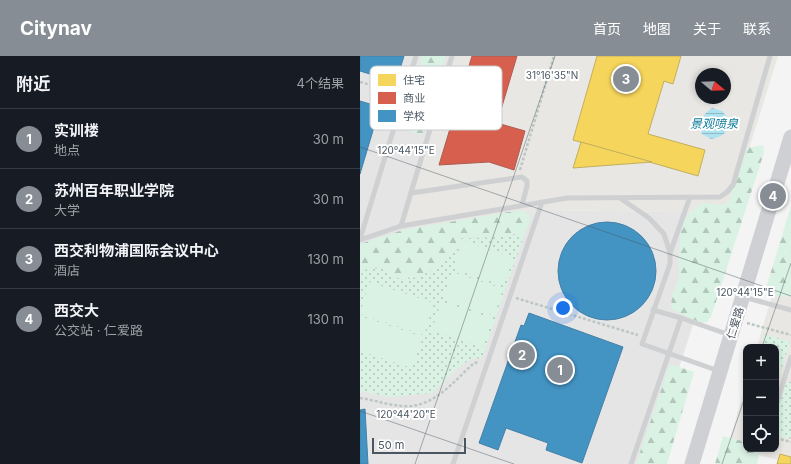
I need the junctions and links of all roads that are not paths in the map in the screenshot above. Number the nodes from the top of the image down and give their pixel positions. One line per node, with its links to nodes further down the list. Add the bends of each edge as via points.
1 (416, 56): 4 (lane)
2 (452, 56): 5 (lane)
3 (770, 56): 10 (lane, via 733,185 720,196)
4 (413, 66)
5 (449, 66)
6 (393, 130): 15 (lane)
7 (430, 130): 9 (lane)
8 (791, 137): 17 (main road, 仁爱路)
9 (411, 193): 13 (lane, via 522,177 527,181); 14 (lane)
10 (690, 197): 11 (lane); 16 (lane)
11 (620, 198): 12 (lane, via 567,198); 16 (lane, via 649,218 664,234)
12 (542, 202): 13 (lane); 26 (lane)
13 (522, 205): 14 (lane)
14 (402, 226): 15 (lane)
15 (360, 239)
16 (670, 253): 18 (lane, via 670,264)
17 (743, 296): 19 (lane); 21 (main road, 仁爱路)
18 (653, 310): 20 (lane); 22 (lane, via 642,344)
19 (791, 310)
20 (681, 318): 21 (lane); 22 (lane)
21 (731, 336): 24 (main road, 仁爱路)
22 (668, 353): 24 (lane); 27 (lane)
23 (791, 357): 25 (lane)
24 (720, 371): 28 (main road, 仁爱路)
25 (779, 396)
26 (453, 464)
27 (631, 464)
28 (692, 464)

